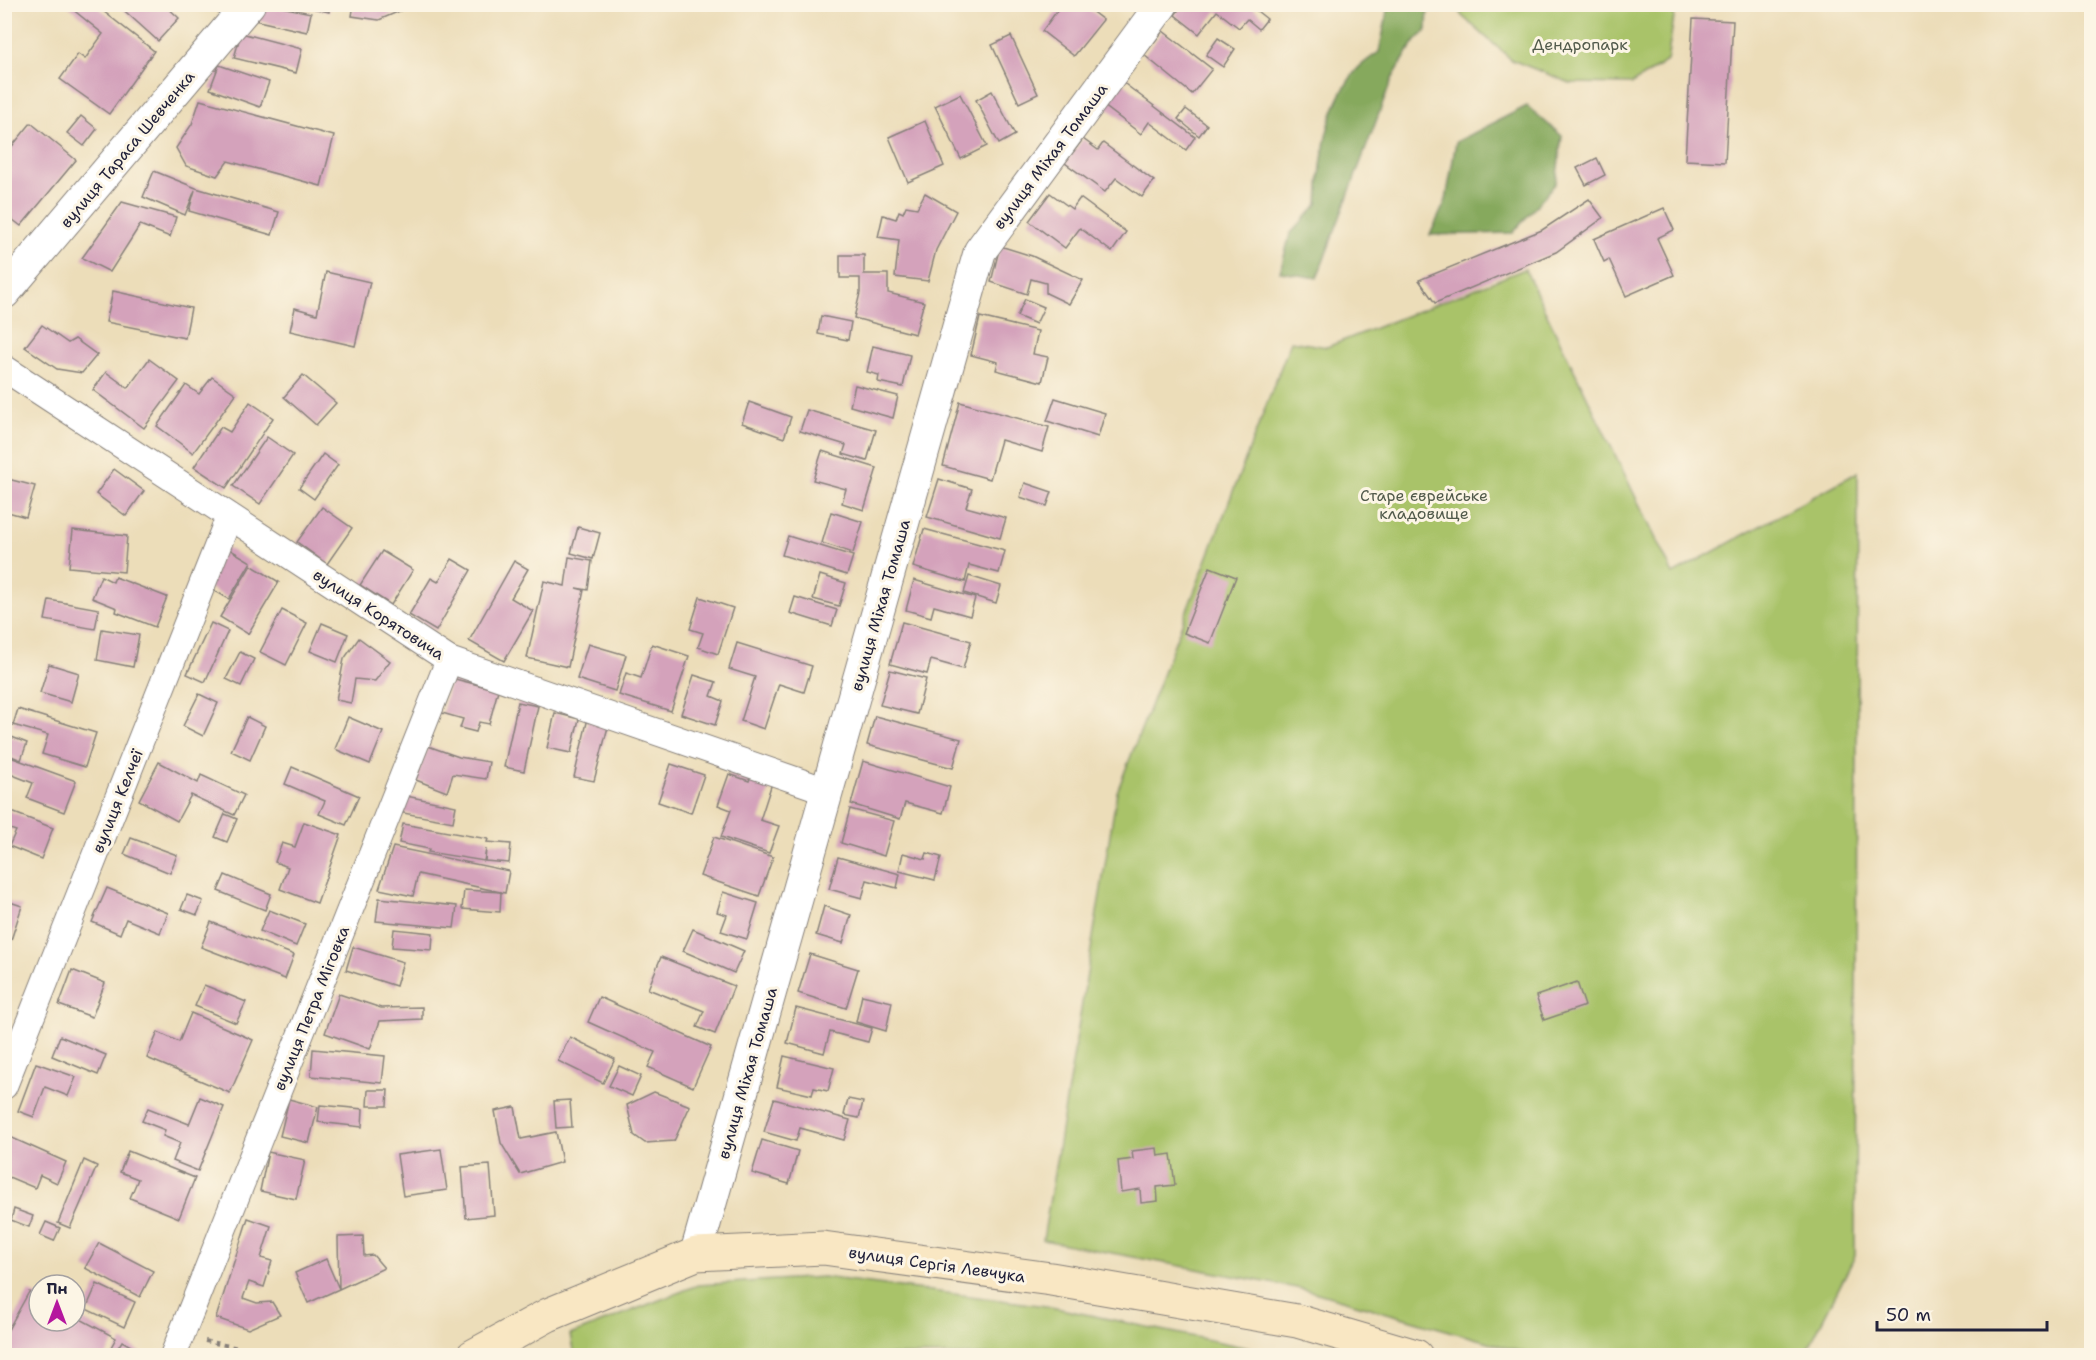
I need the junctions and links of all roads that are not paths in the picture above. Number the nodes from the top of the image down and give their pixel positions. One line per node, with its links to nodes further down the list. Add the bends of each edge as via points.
1 (249, 4): 3 (street, вулиця Тараса Шевченка)
2 (1162, 4): 7 (street, вулиця Міхая Томаша, via 980,251)
3 (4, 293)
4 (4, 368): 5 (street, вулиця Корятовича)
5 (230, 516): 6 (street, вулиця Корятовича); 8 (street, вулиця Келчеї)
6 (449, 660): 7 (street, вулиця Корятовича); 10 (street, вулиця Петра Міговка)
7 (827, 791): 9 (street, вулиця Міхая Томаша)
8 (4, 1086)
9 (696, 1254): 11 (main road, вулиця Сергія Левчука, via 548,1316); 12 (main road, вулиця Сергія Левчука, via 823,1248 1052,1279 1297,1321)
10 (177, 1346)
11 (473, 1356)
12 (1416, 1356)

